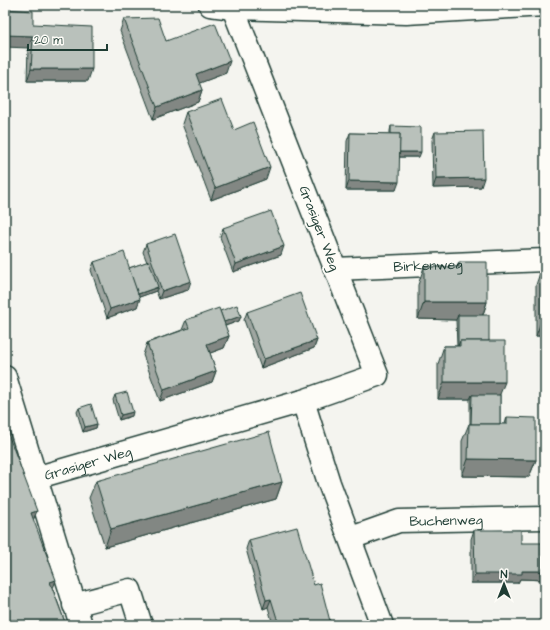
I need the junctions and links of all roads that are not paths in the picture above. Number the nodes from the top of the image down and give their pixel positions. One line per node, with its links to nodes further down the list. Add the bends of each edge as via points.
1 (210, 5): 3 (street)
2 (545, 5): 3 (street, via 406,13)
3 (233, 8): 5 (street, Grasiger Weg)
4 (545, 260): 5 (street, Birkenweg)
5 (336, 268): 7 (street, Grasiger Weg, via 378,375)
6 (5, 377): 8 (street, Grasiger Weg)
7 (303, 401): 8 (street, Grasiger Weg); 10 (street, via 329,483)
8 (35, 478): 11 (street, Grasiger Weg)
9 (545, 518): 10 (street, Buchenweg, via 399,521)
10 (351, 538): 13 (street)
11 (78, 615): 12 (street, Grasiger Weg, via 130,590)
12 (140, 625)
13 (382, 625)

